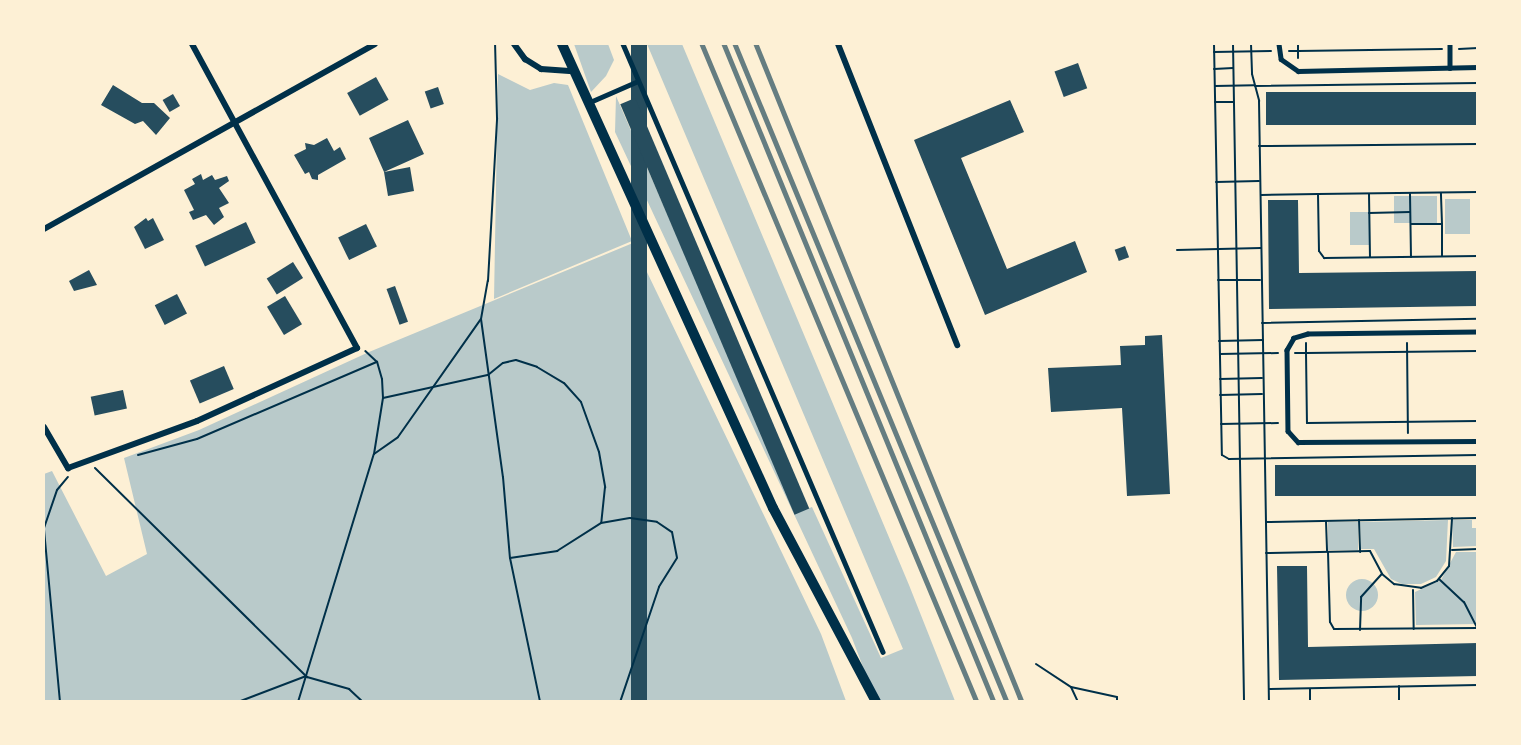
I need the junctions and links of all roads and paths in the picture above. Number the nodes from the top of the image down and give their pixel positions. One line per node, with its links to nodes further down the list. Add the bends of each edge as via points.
1 (192, 44): 35 (street)
2 (375, 44): 35 (street)
3 (495, 44): 63 (path, via 496,118 488,281)
4 (514, 44): 24 (street, via 525,59 541,69)
5 (562, 44): 24 (street)
6 (623, 44): 26 (lane)
7 (838, 44): 73 (street)
8 (1214, 44): 17 (path)
9 (1233, 44): 18 (path)
10 (1251, 44): 19 (path)
11 (1279, 44): 15 (lane)
12 (1298, 44): 16 (path)
13 (1450, 46): 14 (path); 16 (path); 21 (lane)
14 (1478, 48)
15 (1279, 51): 16 (path); 19 (path); 25 (lane, via 1286,65)
16 (1298, 51): 25 (path)
17 (1214, 52): 18 (path); 23 (path)
18 (1233, 52): 19 (path); 20 (path)
19 (1252, 52): 30 (path)
20 (1233, 68): 23 (path); 29 (path)
21 (1450, 68): 22 (lane); 25 (lane)
22 (1478, 68)
23 (1214, 69): 28 (path)
24 (573, 71): 34 (street)
25 (1298, 71): 31 (path)
26 (638, 81): 34 (lane); 126 (lane)
27 (1478, 83): 31 (path)
28 (1215, 86): 29 (path); 32 (path)
29 (1233, 86): 30 (path); 33 (path)
30 (1255, 86): 31 (path); 37 (path)
31 (1298, 86)
32 (1215, 102): 33 (path); 39 (path)
33 (1234, 102): 40 (path)
34 (587, 103): 140 (street, via 773,508)
35 (235, 119): 51 (street); 74 (street)
36 (1478, 144): 37 (path)
37 (1259, 146): 38 (path)
38 (1260, 181): 40 (path); 46 (path)
39 (1216, 182): 40 (path); 55 (path)
40 (1235, 182): 52 (path)
41 (1478, 192): 43 (path)
42 (1410, 193): 43 (path); 45 (path); 47 (path)
43 (1441, 193): 50 (path)
44 (1318, 194): 45 (path); 46 (path); 58 (path, via 1322,256)
45 (1369, 194): 48 (path)
46 (1260, 195): 53 (path)
47 (1410, 212): 48 (path); 49 (path)
48 (1369, 213): 58 (path)
49 (1411, 224): 50 (path); 59 (path)
50 (1442, 224): 56 (path)
51 (44, 229)
52 (1236, 248): 53 (path); 55 (path); 62 (path)
53 (1261, 248): 60 (path)
54 (1177, 249): 55 (path)
55 (1218, 249)
56 (1442, 256): 57 (path); 59 (path)
57 (1478, 256)
58 (1370, 257): 59 (path)
59 (1411, 257)
60 (1262, 279): 62 (path); 66 (path)
61 (1218, 280): 62 (path)
62 (1237, 280): 70 (path)
63 (481, 318): 83 (path); 87 (path)
64 (1478, 319): 65 (path)
65 (1306, 322): 66 (path); 69 (path)
66 (1262, 323): 71 (path)
67 (1478, 332): 68 (lane)
68 (1407, 333): 69 (lane); 75 (path)
69 (1306, 334): 77 (lane, via 1294,339); 78 (path)
70 (1238, 340): 71 (path); 72 (path); 80 (path)
71 (1263, 340): 81 (path)
72 (1219, 341)
73 (957, 345)
74 (357, 348): 82 (path, via 369,352); 102 (street, via 197,421)
75 (1407, 351): 76 (path); 78 (path); 93 (path)
76 (1478, 351)
77 (1287, 353): 78 (path); 81 (path); 99 (lane, via 1288,431 1294,440)
78 (1306, 353): 93 (path, via 1307,423)
79 (1219, 354): 80 (path)
80 (1238, 354): 81 (path); 84 (path)
81 (1263, 354): 85 (path)
82 (376, 362): 91 (path); 101 (path, via 197,439)
83 (488, 375): 87 (path); 112 (path, via 503,363 516,360 564,383 581,402 605,487); 119 (path)
84 (1239, 378): 85 (path); 86 (path); 90 (path)
85 (1263, 378): 88 (path)
86 (1220, 379)
87 (434, 387): 91 (path); 100 (path, via 398,437)
88 (1263, 394): 90 (path); 96 (path)
89 (1220, 395): 90 (path)
90 (1239, 395): 95 (path)
91 (383, 398): 100 (path)
92 (1478, 421): 93 (path)
93 (1408, 422): 99 (path)
94 (1221, 424): 95 (path)
95 (1239, 424): 96 (path); 143 (path)
96 (1264, 424): 111 (path)
97 (44, 427): 106 (street)
98 (1478, 441): 99 (lane)
99 (1408, 442)
100 (374, 454): 128 (path)
101 (128, 457)
102 (88, 461): 104 (path); 106 (street)
103 (105, 463): 104 (path)
104 (94, 466): 105 (path); 128 (path)
105 (84, 469)
106 (71, 470): 113 (path, via 57,490)
107 (1452, 518): 108 (path); 109 (path); 115 (path)
108 (1478, 518)
109 (1359, 520): 110 (path); 117 (path)
110 (1326, 521): 111 (path); 116 (path)
111 (1266, 522): 118 (path)
112 (601, 523): 119 (path, via 557,551); 139 (path, via 630,518 657,522 672,532 677,558 659,587)
113 (44, 529): 134 (path)
114 (1478, 549): 115 (path)
115 (1452, 550): 121 (path, via 1449,566)
116 (1328, 552): 117 (path); 118 (path); 125 (path, via 1331,627)
117 (1360, 552): 120 (path, via 1370,551)
118 (1266, 553): 133 (path)
119 (510, 558): 138 (path)
120 (1382, 574): 122 (path, via 1394,584); 125 (path, via 1361,597)
121 (1439, 579): 122 (path); 123 (path, via 1464,602)
122 (1413, 589): 124 (path)
123 (1477, 628): 124 (path)
124 (1414, 629): 125 (path)
125 (1360, 630)
126 (883, 652)
127 (1036, 664): 131 (path)
128 (306, 676): 135 (path); 136 (path); 137 (path, via 349,689)
129 (1478, 685): 130 (path)
130 (1399, 686): 132 (path); 146 (path)
131 (1071, 687): 141 (path); 142 (path, via 1117,697)
132 (1310, 688): 133 (path); 145 (path)
133 (1269, 689): 144 (path)
134 (60, 702)
135 (238, 702)
136 (298, 702)
137 (363, 702)
138 (540, 702)
139 (620, 702)
140 (876, 702)
141 (1078, 702)
142 (1117, 702)
143 (1244, 702)
144 (1269, 702)
145 (1310, 702)
146 (1399, 702)

